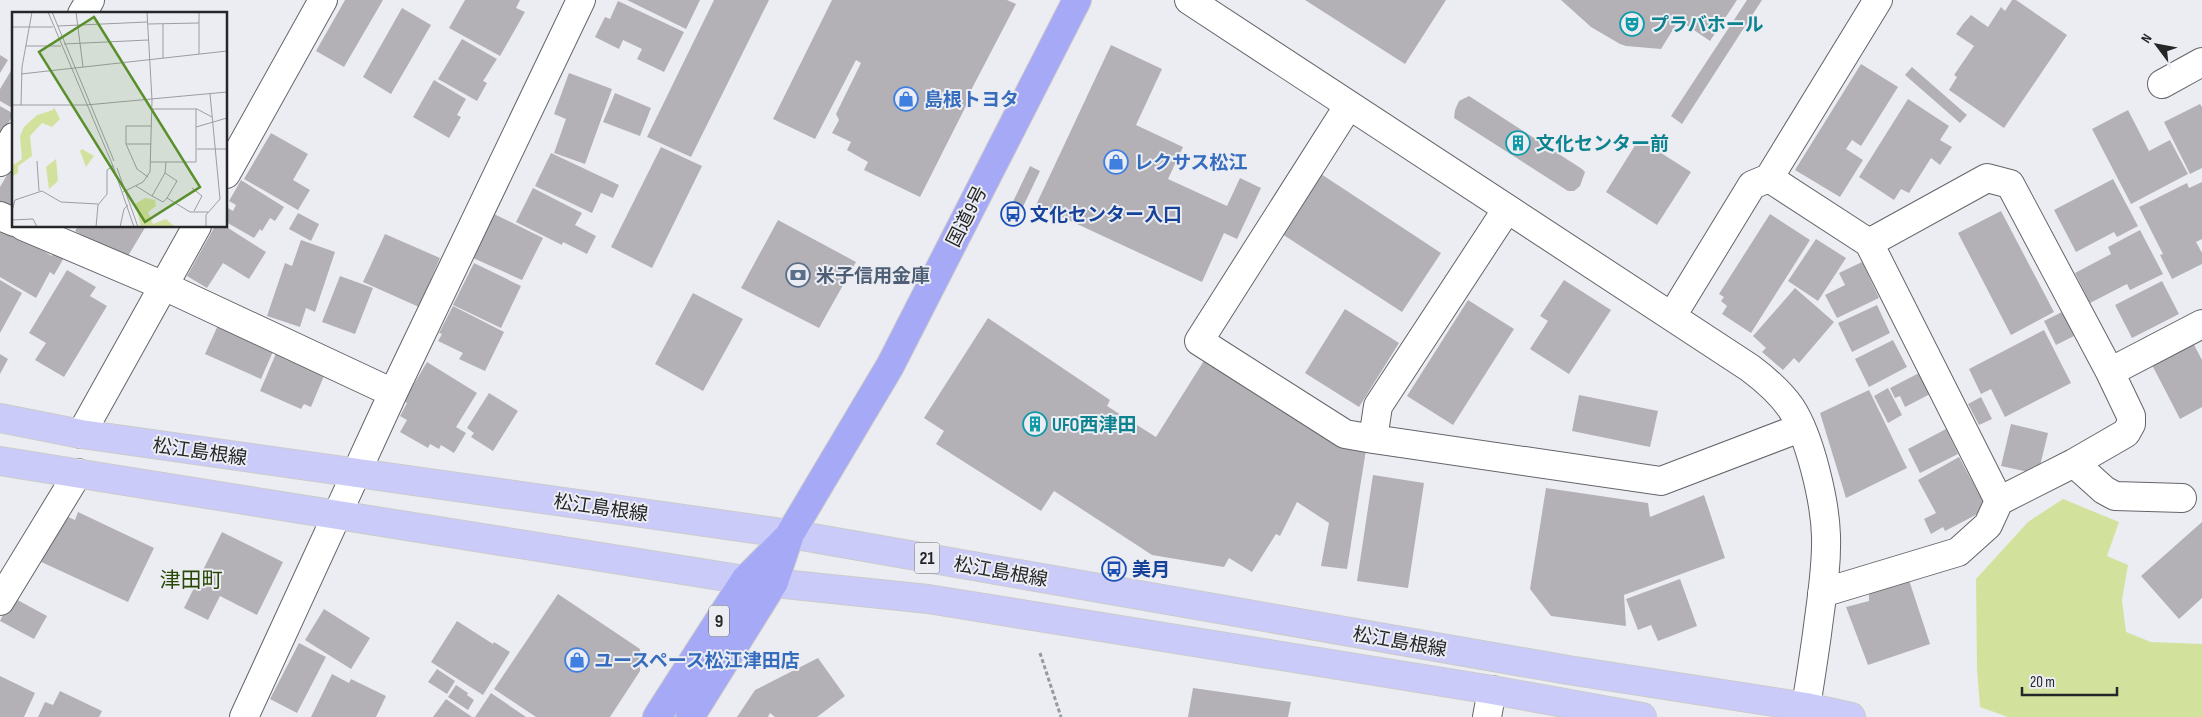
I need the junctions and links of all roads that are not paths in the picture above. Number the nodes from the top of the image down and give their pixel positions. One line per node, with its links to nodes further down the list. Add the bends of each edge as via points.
1 (90, 0): 7 (street)
2 (323, 0): 13 (street)
3 (581, 0): 25 (street)
4 (1076, 0): 37 (highway, 国道9号 / 9, via 890,366)
5 (1189, 0): 10 (street)
6 (1878, 0): 14 (street)
7 (83, 12)
8 (2202, 62): 9 (street)
9 (2162, 84)
10 (1349, 105): 15 (street); 29 (street, via 1200,341 1345,434)
11 (12, 141): 12 (street)
12 (0, 162)
13 (228, 170)
14 (1769, 178): 20 (street); 22 (street, via 1752,185)
15 (1507, 209): 22 (street); 29 (street, via 1378,406)
16 (0, 216): 17 (street)
17 (12, 221)
18 (28, 228): 21 (street)
19 (196, 228): 21 (street)
20 (1869, 243): 24 (street, via 1987,178 2010,184); 35 (street)
21 (164, 286): 25 (street); 28 (street)
22 (1672, 316): 27 (street, via 1766,380 1792,410)
23 (2202, 324): 24 (street)
24 (2110, 372): 31 (street, via 2131,416 2131,424 2126,433)
25 (393, 393): 33 (street)
26 (0, 418): 28 (main road, 松江島根線 / 21)
27 (1800, 428): 29 (street, via 1661,481); 40 (street, via 1819,482 1824,508 1826,555)
28 (81, 434): 33 (main road, 松江島根線 / 21)
29 (1374, 439)
30 (0, 461): 32 (main road, 松江島根線 / 21)
31 (2074, 463): 34 (street, via 2115,496); 35 (street)
32 (78, 473): 36 (main road, 松江島根線 / 21); 41 (street)
33 (356, 473): 36 (street); 37 (main road, 松江島根線 / 21)
34 (2182, 498)
35 (2000, 501): 40 (street, via 1988,525 1958,552)
36 (338, 515): 38 (main road, 松江島根線 / 21); 44 (street)
37 (790, 534): 38 (highway, 国道9号 / 9); 39 (highway, 国道9号 / 9); 43 (main road, 松江島根線 / 21)
38 (745, 580): 39 (main road, 松江島根線 / 21); 45 (highway, 国道9号 / 9)
39 (774, 582): 42 (main road, 松江島根線 / 21, via 928,599); 46 (highway, 国道9号 / 9)
40 (1822, 593): 43 (street)
41 (0, 601)
42 (1492, 690): 47 (street); 48 (main road, 松江島根線 / 21)
43 (1805, 712): 49 (main road, 松江島根線 / 21)
44 (244, 717)
45 (657, 717)
46 (690, 717)
47 (1487, 717)
48 (1642, 717)
49 (1851, 717)

